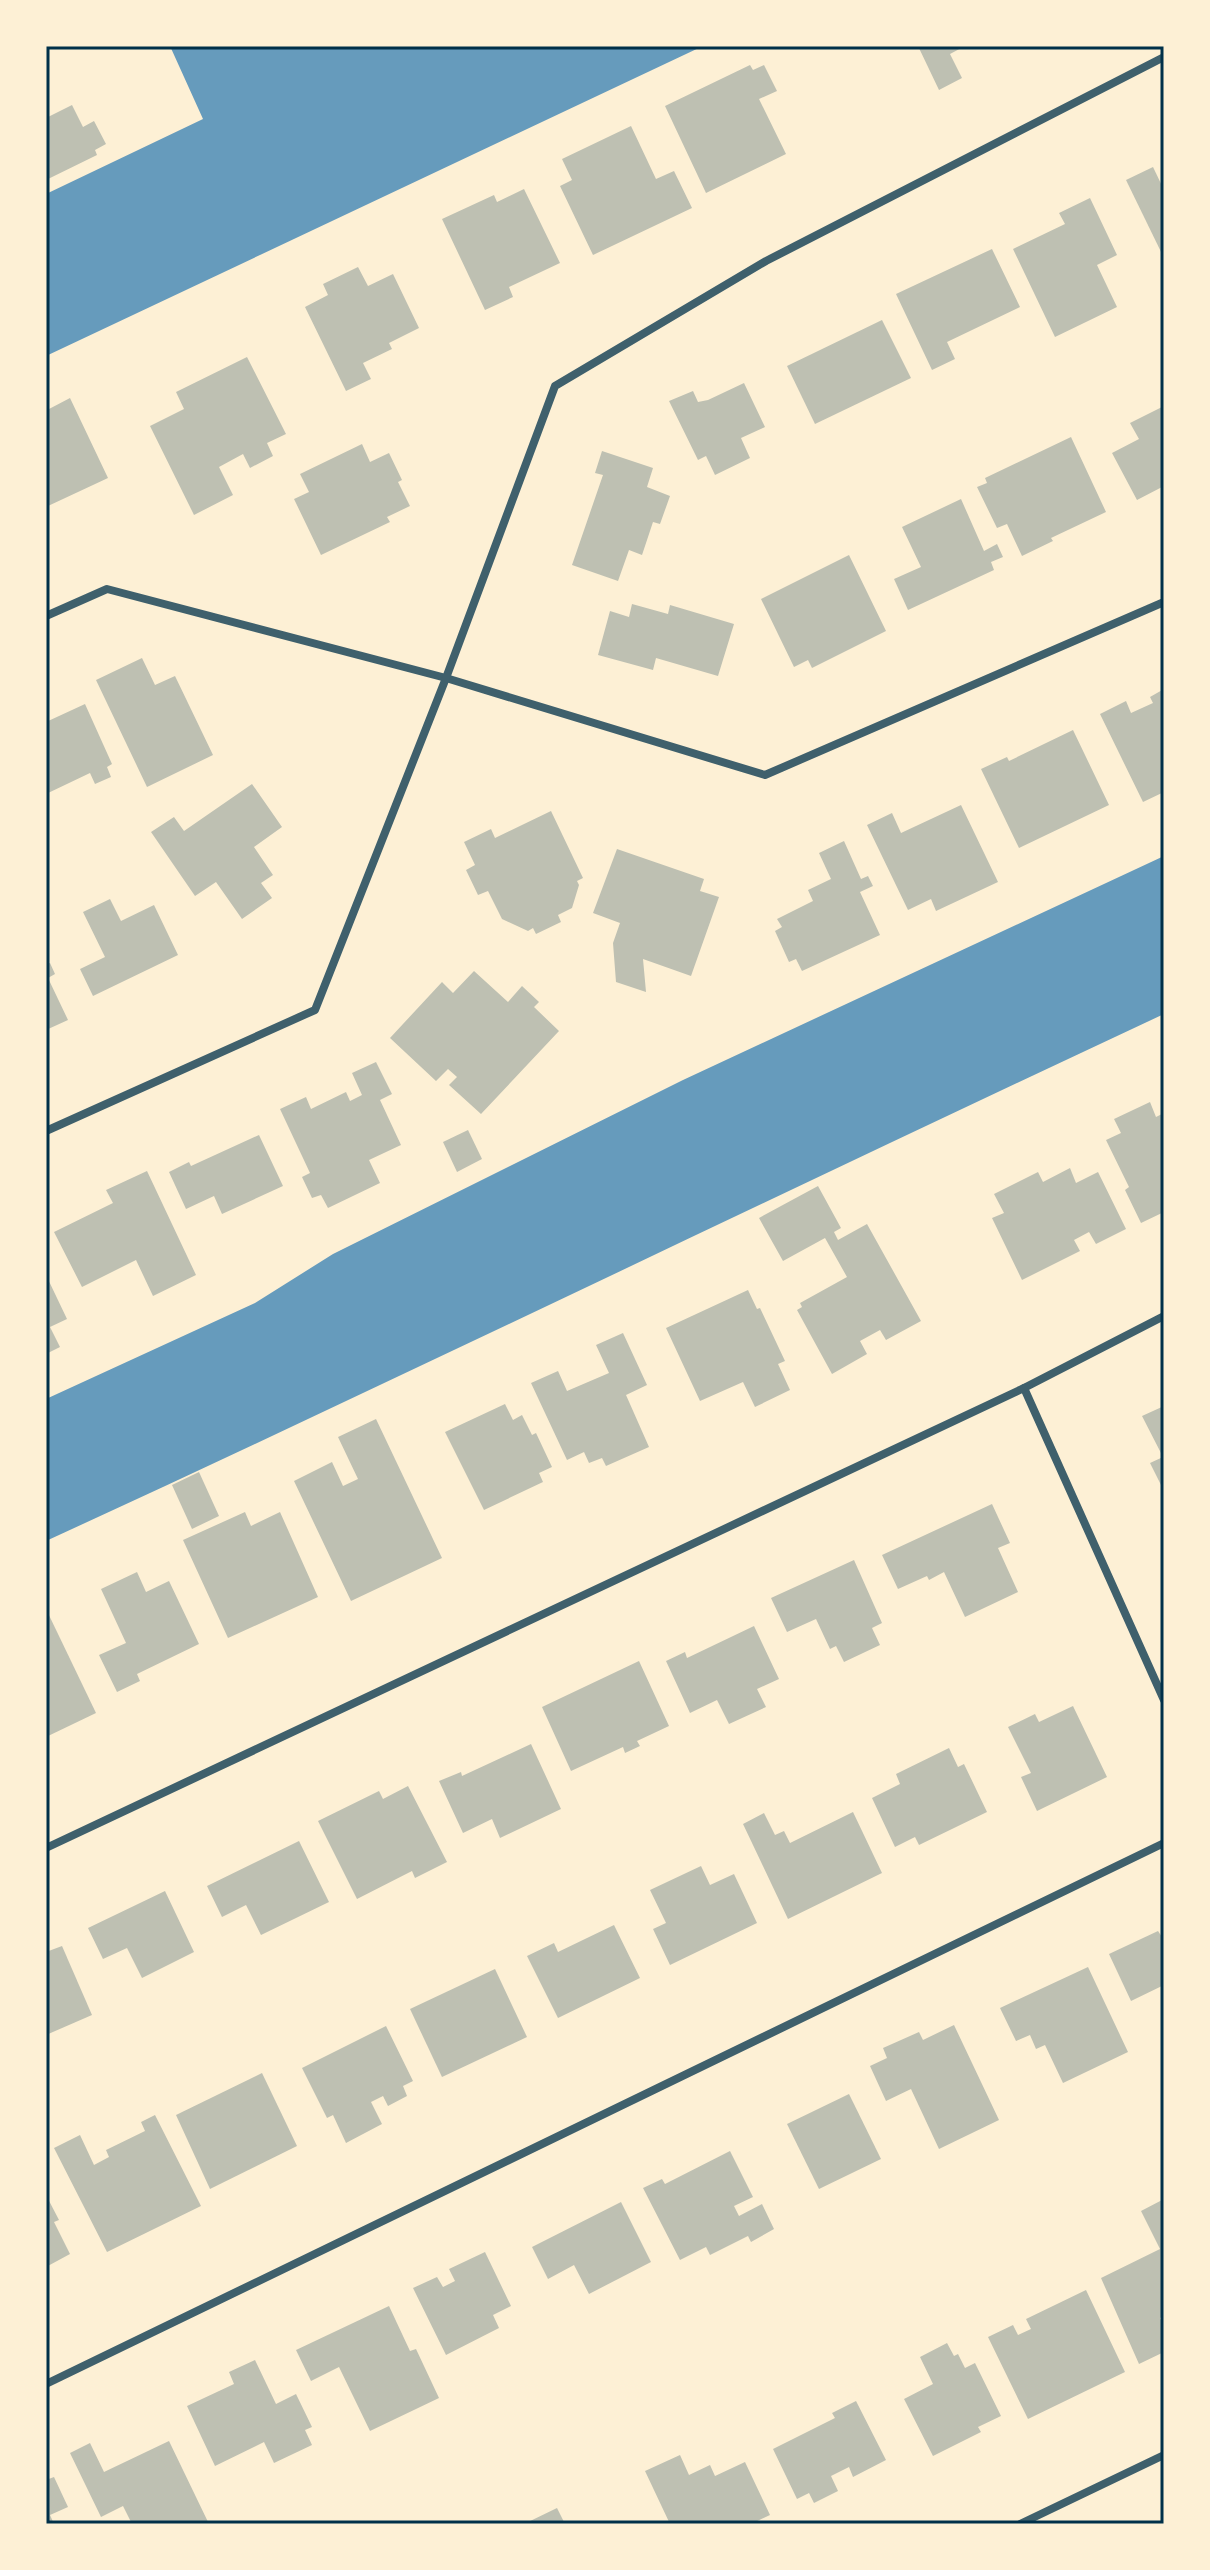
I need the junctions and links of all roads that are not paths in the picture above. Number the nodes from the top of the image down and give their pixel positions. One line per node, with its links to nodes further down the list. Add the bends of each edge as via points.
1 (1164, 57): 4 (street, via 766,261 555,386)
2 (1164, 602): 4 (street, via 765,775)
3 (46, 616): 4 (street, via 107,589)
4 (446, 678): 5 (street, via 315,1010)
5 (46, 1131)
6 (1164, 1316): 7 (street)
7 (1024, 1388): 8 (street); 10 (street)
8 (1164, 1700)
9 (1164, 1843): 11 (street)
10 (46, 1848)
11 (46, 2384)
12 (1164, 2455): 13 (street)
13 (1020, 2524)

